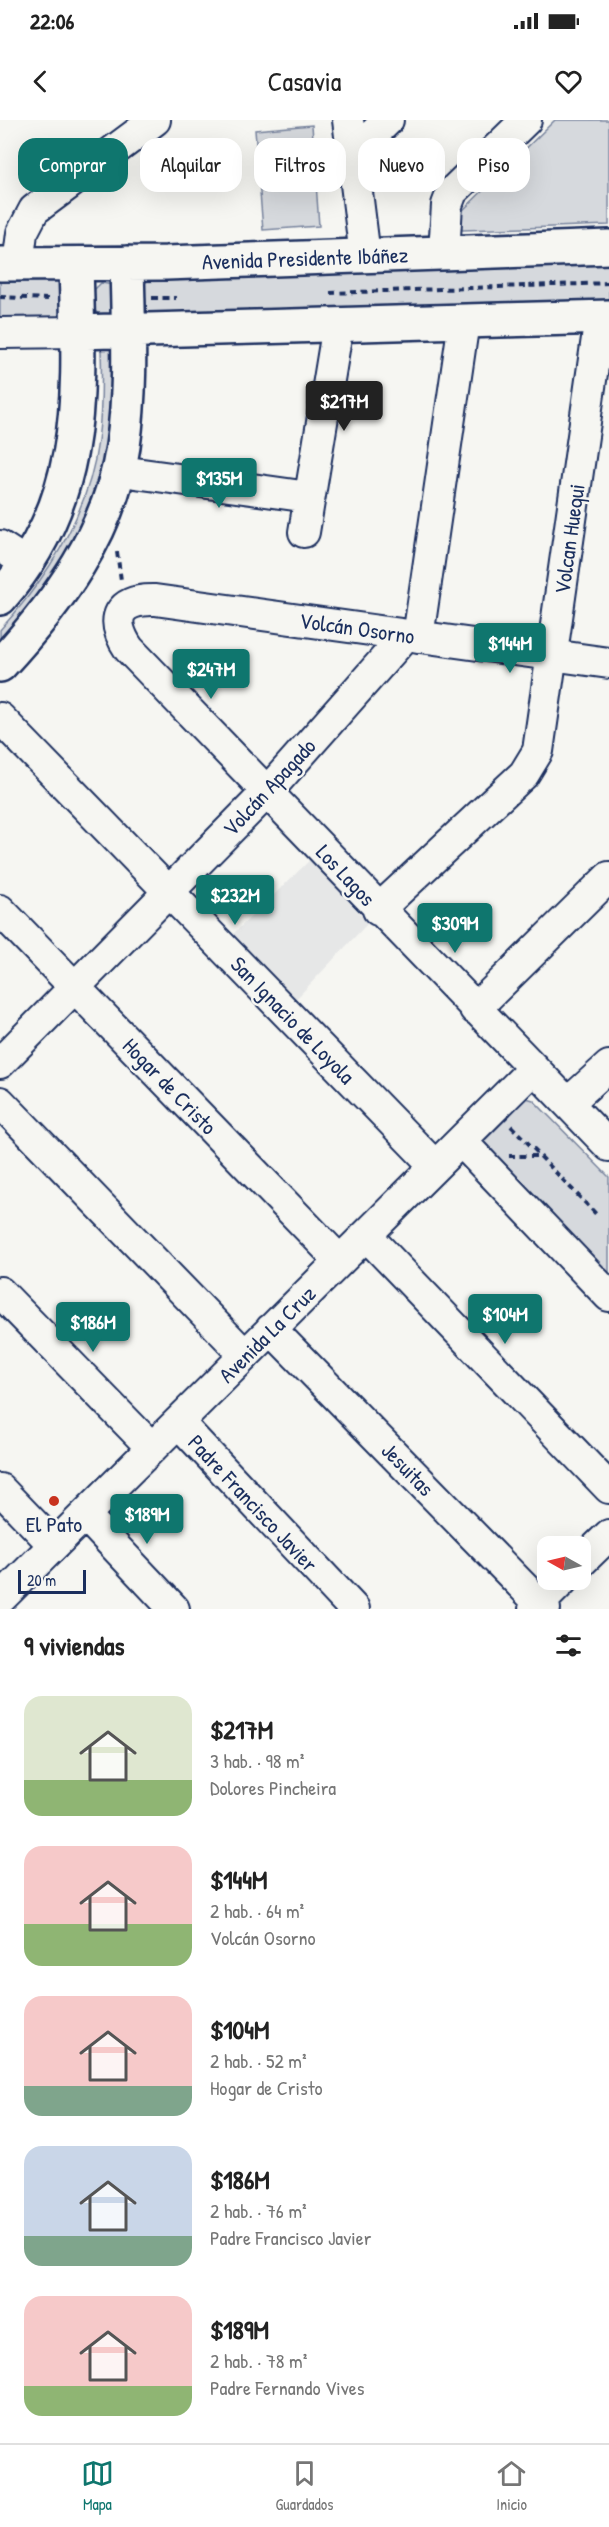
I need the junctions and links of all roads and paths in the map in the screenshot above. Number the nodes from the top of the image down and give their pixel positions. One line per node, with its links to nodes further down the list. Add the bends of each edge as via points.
1 (155, 120): 10 (street, via 34,210)
2 (348, 120): 5 (street)
3 (388, 120): 5 (street)
4 (526, 120): 7 (street, via 452,192 447,205)
5 (354, 153): 8 (street)
6 (609, 247): 7 (main road, Avenida Presidente Ibáñez)
7 (444, 253): 8 (main road, Avenida Presidente Ibáñez)
8 (365, 256): 9 (main road, Avenida Presidente Ibáñez)
9 (127, 263): 11 (main road, Avenida Presidente Ibáñez); 22 (main road)
10 (9, 264): 11 (main road, Avenida Presidente Ibáñez)
11 (76, 264): 23 (main road)
12 (609, 282): 15 (path)
13 (327, 286): 15 (path)
14 (180, 291): 17 (path)
15 (330, 293): 19 (path)
16 (151, 298): 17 (path)
17 (176, 298): 18 (path)
18 (177, 305)
19 (333, 312): 21 (main road); 22 (main road); 26 (street)
20 (604, 317): 21 (main road); 33 (street, Volcan Huequi)
21 (464, 321): 32 (street)
22 (128, 331): 23 (main road); 35 (main road, via 123,447 106,504 81,560 59,596)
23 (78, 332): 24 (street); 29 (main road, via 78,404 72,454 50,517)
24 (0, 333)
25 (135, 473): 26 (street)
26 (309, 497): 27 (street)
27 (304, 532)
28 (116, 540): 31 (path)
29 (13, 554): 30 (main road)
30 (0, 598)
31 (123, 613): 32 (street, Volcán Osorno, via 140,600 155,600); 37 (street, Los Lagos, via 129,649)
32 (412, 636): 33 (street, Volcán Osorno); 37 (street, Volcán Apagado)
33 (553, 656): 34 (street, Volcán Osorno); 41 (street, Volcan Huequi, via 538,752 531,766)
34 (609, 663)
35 (0, 665)
36 (0, 718): 39 (street, San Ignacio de Loyola)
37 (267, 792): 39 (street, Volcán Apagado); 41 (street, Los Lagos)
38 (609, 877): 43 (street)
39 (169, 892): 42 (street, Volcán Apagado); 53 (street, San Ignacio de Loyola)
40 (0, 910): 42 (street, Hogar de Cristo)
41 (378, 910): 43 (street, Los Lagos)
42 (74, 987): 44 (street, Volcán Apagado); 56 (street, Hogar de Cristo)
43 (475, 1009): 46 (street, Los Lagos)
44 (0, 1063)
45 (609, 1066): 48 (street)
46 (534, 1068): 48 (street, Los Lagos); 49 (street, Avenida La Cruz)
47 (0, 1102): 60 (street)
48 (568, 1103): 50 (street, Los Lagos)
49 (493, 1108): 51 (street, Avenida La Cruz); 52 (path)
50 (609, 1146)
51 (468, 1149): 52 (path); 53 (street, Avenida La Cruz); 58 (street)
52 (540, 1156): 54 (path)
53 (435, 1166): 55 (street, Avenida La Cruz)
54 (597, 1215)
55 (366, 1235): 56 (street, Avenida La Cruz); 64 (street)
56 (340, 1261): 59 (street, Avenida La Cruz)
57 (0, 1292): 62 (street, Padre Francisco Javier)
58 (609, 1296)
59 (272, 1329): 60 (street, Avenida La Cruz); 71 (street, Jesuitas)
60 (245, 1355): 61 (street, Avenida La Cruz)
61 (178, 1422): 62 (street, Avenida La Cruz); 73 (street, Padre Francisco Javier)
62 (152, 1448): 65 (street, Avenida La Cruz)
63 (0, 1488): 67 (street)
64 (609, 1488)
65 (85, 1515): 67 (street, Avenida La Cruz); 72 (street)
66 (609, 1535): 68 (street)
67 (54, 1545): 70 (street, Avenida La Cruz)
68 (591, 1552)
69 (554, 1590): 71 (street)
70 (0, 1599)
71 (539, 1607)
72 (174, 1609)
73 (354, 1609)

